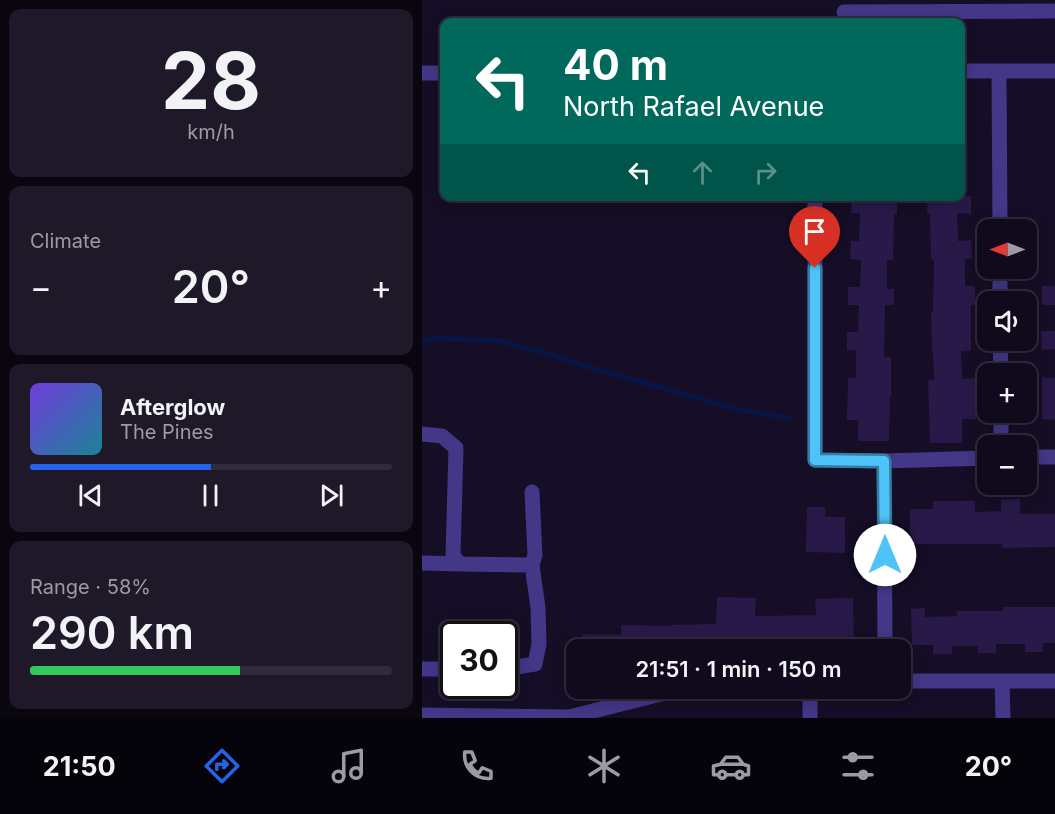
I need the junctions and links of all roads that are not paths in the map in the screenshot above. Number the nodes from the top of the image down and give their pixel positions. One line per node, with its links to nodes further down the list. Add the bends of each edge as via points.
1 (1055, 10): 2 (street)
2 (844, 11)
3 (965, 71): 4 (street)
4 (999, 71): 5 (street); 9 (street)
5 (1055, 71)
6 (440, 72): 7 (street)
7 (422, 73)
8 (815, 201): 14 (street, via 815,460)
9 (1000, 219)
10 (422, 434): 17 (street, via 442,436 456,447 453,556)
11 (1037, 457): 13 (street)
12 (977, 458): 14 (street)
13 (1055, 458)
14 (884, 461): 19 (street)
15 (532, 492): 18 (street)
16 (422, 563): 17 (street)
17 (460, 564): 18 (street)
18 (532, 565): 20 (street, via 539,644 535,664)
19 (885, 639)
20 (518, 667)
21 (422, 669): 22 (street)
22 (440, 669)
23 (911, 681): 24 (street)
24 (1002, 681): 25 (street); 31 (street)
25 (1055, 681)
26 (653, 699): 28 (street)
27 (810, 699): 30 (street)
28 (619, 711): 29 (street, via 569,717)
29 (422, 715)
30 (810, 718)
31 (1003, 718)

